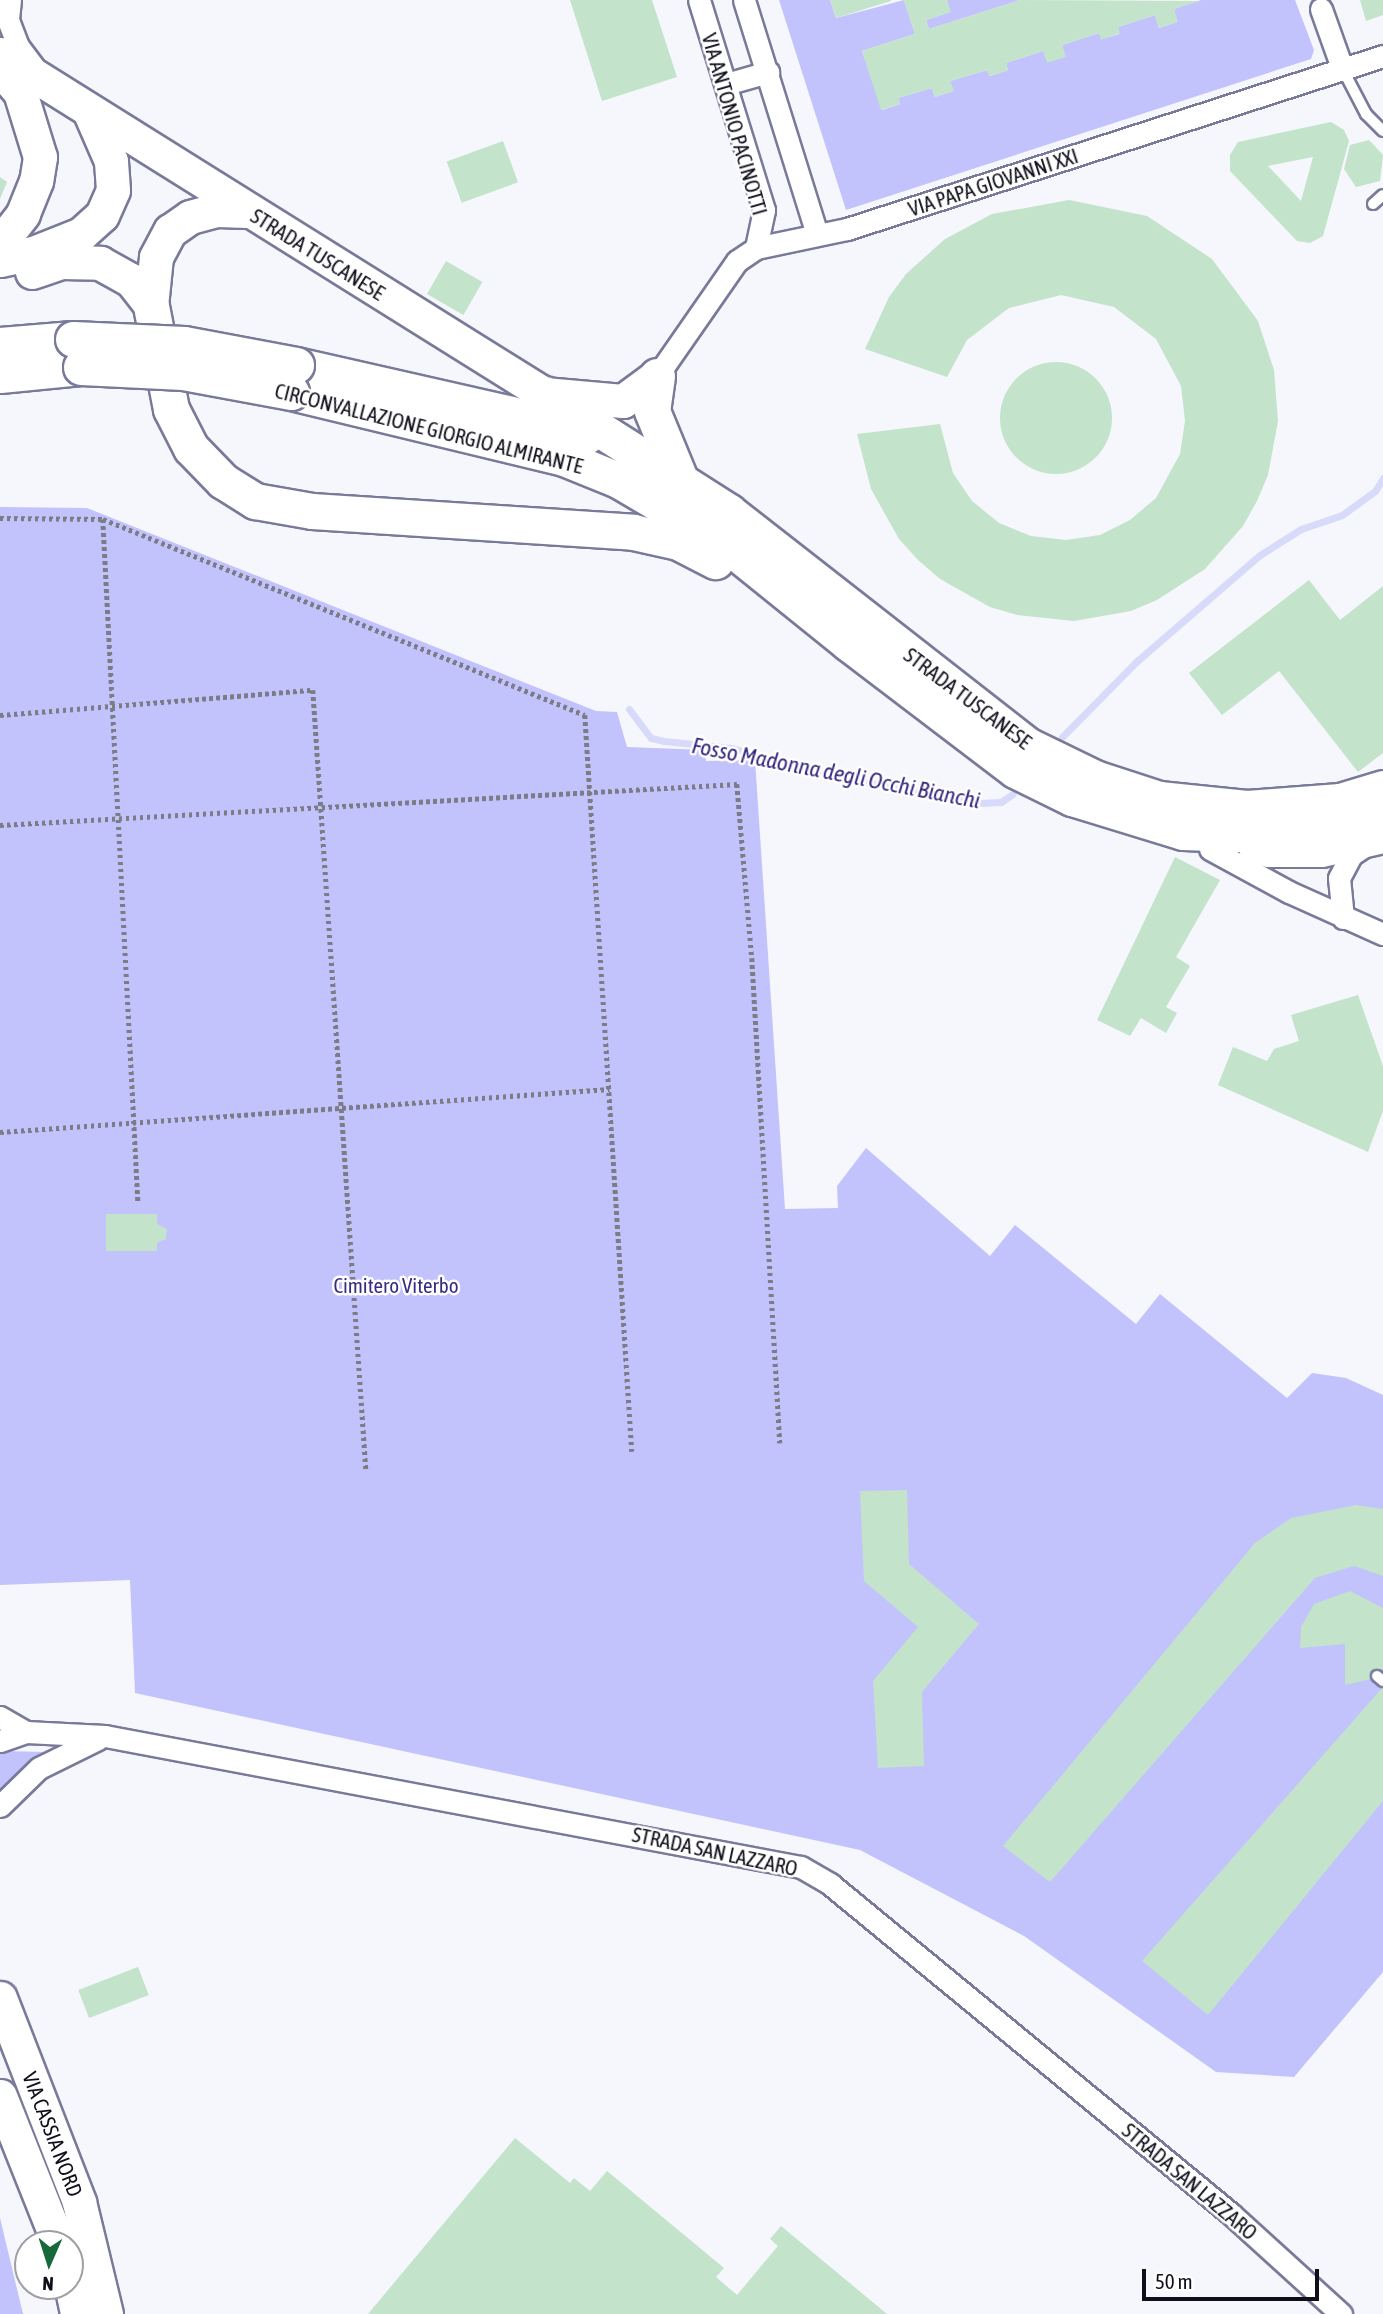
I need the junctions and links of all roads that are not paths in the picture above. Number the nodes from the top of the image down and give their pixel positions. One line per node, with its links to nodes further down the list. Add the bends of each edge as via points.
1 (10, 0): 11 (street, via 8,20 18,46)
2 (699, 0): 10 (street, VIA ANTONIO PACINOTTI)
3 (744, 0): 9 (street, VIA ANTONIO PACINOTTI)
4 (1321, 9): 7 (street)
5 (0, 54): 11 (main road)
6 (1383, 55): 7 (street, VIA PAPA GIOVANNI XXI)
7 (1342, 68): 13 (lane, via 1366,114); 17 (street, VIA PAPA GIOVANNI XXI, via 847,229)
8 (0, 69): 18 (main road, via 20,92 40,157 23,214)
9 (768, 72): 10 (street); 17 (street, VIA ANTONIO PACINOTTI)
10 (726, 84): 19 (street, VIA ANTONIO PACINOTTI, via 764,210)
11 (48, 85): 12 (main road)
12 (91, 115): 16 (main road, STRADA TUSCANESE); 20 (main road, via 111,161 113,190 102,215 81,234)
13 (1383, 131)
14 (1383, 195): 15 (lane)
15 (1373, 204)
16 (248, 211): 22 (main road, via 216,210 190,217 170,231 156,257); 28 (main road, STRADA TUSCANESE)
17 (817, 233): 19 (street, VIA PAPA GIOVANNI XXI)
18 (0, 243)
19 (756, 248): 26 (street, VIA PAPA GIOVANNI XXI, via 737,261)
20 (0, 260)
21 (0, 283): 22 (main road, via 61,262 100,263 131,280)
22 (151, 306): 31 (highway, via 171,409 191,448 223,481 255,501 312,511 633,532 678,542)
23 (0, 345): 24 (highway, CIRCONVALLAZIONE GIORGIO ALMIRANTE)
24 (77, 353): 25 (highway, CIRCONVALLAZIONE GIORGIO ALMIRANTE); 27 (highway, CIRCONVALLAZIONE GIORGIO ALMIRANTE, bridge, via 183,372)
25 (0, 375)
26 (657, 376): 28 (main road, via 623,401); 30 (highway, via 652,411)
27 (293, 378): 29 (highway, CIRCONVALLAZIONE GIORGIO ALMIRANTE, via 542,421); 31 (highway, CIRCONVALLAZIONE GIORGIO ALMIRANTE, via 564,458 618,480 722,541)
28 (544, 394): 29 (highway)
29 (646, 457): 30 (highway, STRADA TUSCANESE)
30 (680, 479): 32 (highway, STRADA TUSCANESE, via 1027,745 1095,778 1159,799 1247,808 1340,801)
31 (847, 642): 34 (highway, STRADA TUSCANESE, via 1015,770 1072,798)
32 (1383, 788)
33 (1377, 835): 34 (highway, STRADA TUSCANESE, via 1317,831 1257,843); 35 (street, via 1351,855 1339,878)
34 (1196, 840): 35 (street)
35 (1343, 918): 36 (street)
36 (1383, 934)
37 (0, 1717): 38 (street, STRADA SAN LAZZARO)
38 (26, 1732): 39 (street, STRADA SAN LAZZARO); 40 (street, STRADA SAN LAZZARO)
39 (105, 1736): 41 (street, via 39,1768); 46 (street, STRADA SAN LAZZARO, via 802,1867 830,1884 1231,2214)
40 (0, 1741)
41 (0, 1806)
42 (0, 1998): 45 (main road, VIA CASSIA NORD, via 79,2202)
43 (0, 2096): 44 (main road, VIA CASSIA NORD)
44 (53, 2230)
45 (106, 2314)
46 (1341, 2314)

